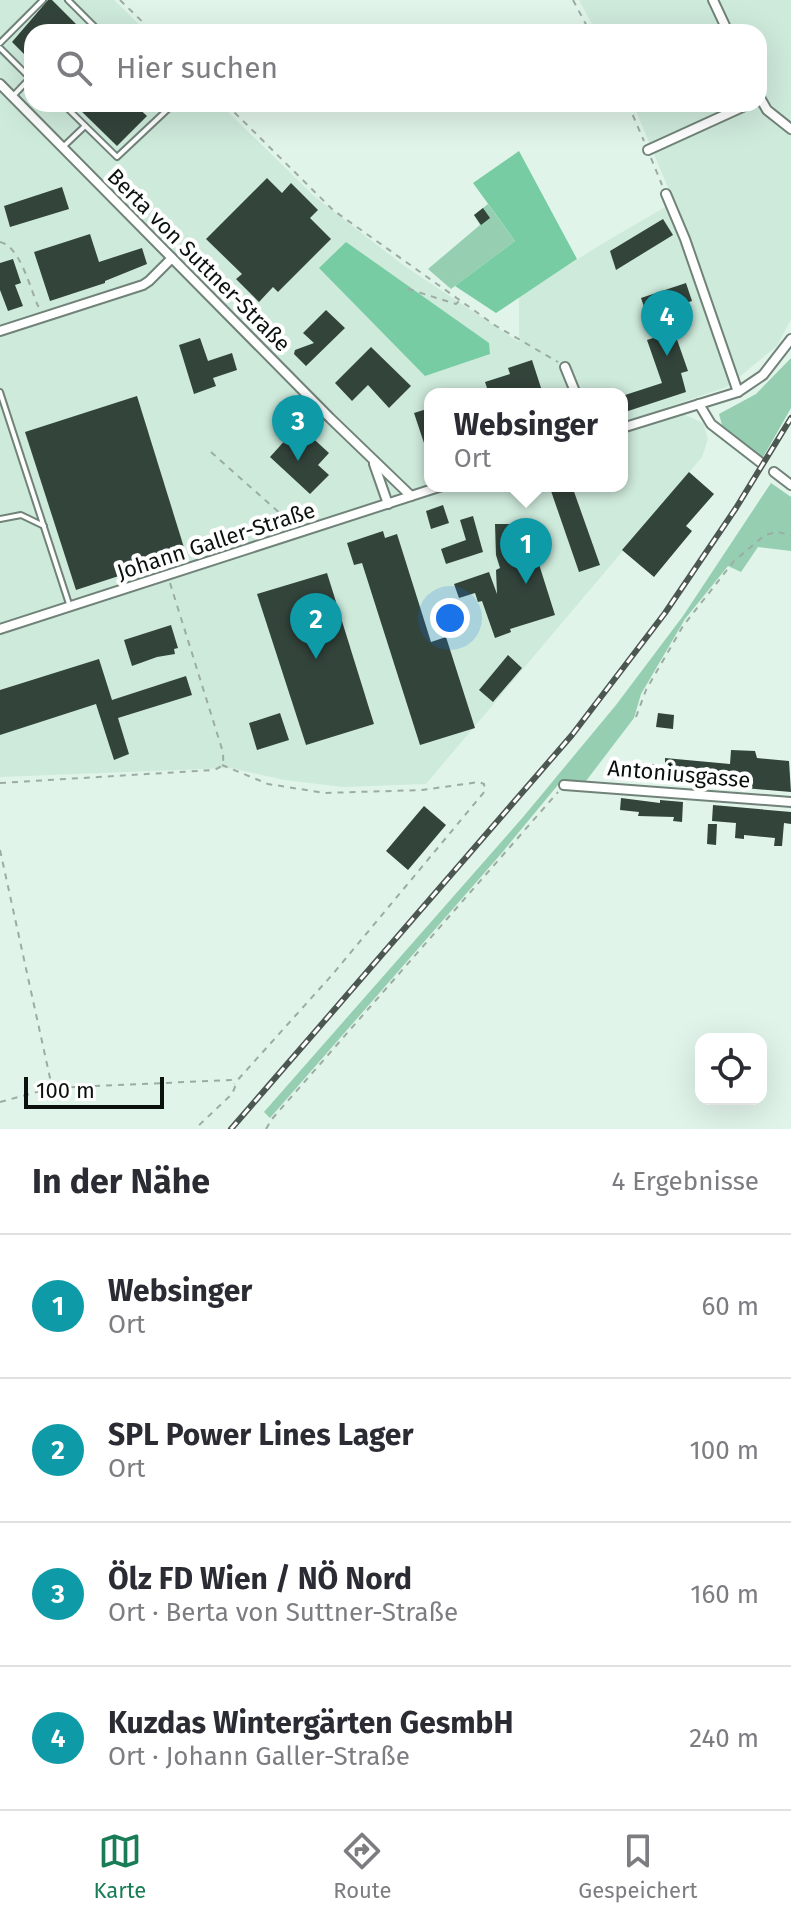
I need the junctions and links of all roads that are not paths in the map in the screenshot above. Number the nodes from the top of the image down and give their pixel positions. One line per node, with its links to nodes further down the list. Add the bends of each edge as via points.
1 (43, 0): 6 (lane)
2 (68, 0): 4 (lane)
3 (713, 0): 5 (street)
4 (92, 24)
5 (724, 24)
6 (0, 45): 7 (lane)
7 (24, 70)
8 (0, 84): 10 (street, Berta von Suttner-Straße)
9 (24, 84): 10 (lane)
10 (12, 96): 11 (street, Berta von Suttner-Straße)
11 (24, 108)
12 (767, 110): 18 (street)
13 (28, 112): 19 (street, Berta von Suttner-Straße)
14 (71, 112): 17 (lane)
15 (165, 112): 17 (lane, via 117,157)
16 (731, 112): 20 (street)
17 (85, 126): 19 (lane)
18 (791, 129)
19 (63, 148): 22 (street, Berta von Suttner-Straße)
20 (648, 150)
21 (666, 194): 28 (street)
22 (172, 258): 23 (street, via 143,285); 31 (street, Berta von Suttner-Straße)
23 (0, 331)
24 (791, 339): 28 (street, via 763,375)
25 (565, 367): 26 (street)
26 (574, 388)
27 (0, 392): 39 (lane)
28 (738, 392): 29 (street)
29 (699, 404): 30 (street); 32 (street, via 711,424)
30 (628, 426)
31 (372, 460): 36 (street, Berta von Suttner-Straße); 37 (street, Berta von Suttner-Straße)
32 (760, 462)
33 (774, 472): 34 (street)
34 (791, 485)
35 (424, 492): 36 (street, Johann Galler-Straße)
36 (411, 496): 37 (street, Johann Galler-Straße)
37 (388, 504): 40 (street, Johann Galler-Straße)
38 (0, 519): 39 (lane, via 21,515)
39 (44, 526): 40 (lane)
40 (70, 607): 41 (street, Johann Galler-Straße)
41 (0, 629)
42 (564, 785): 43 (street, Antoniusgasse)
43 (791, 802)

